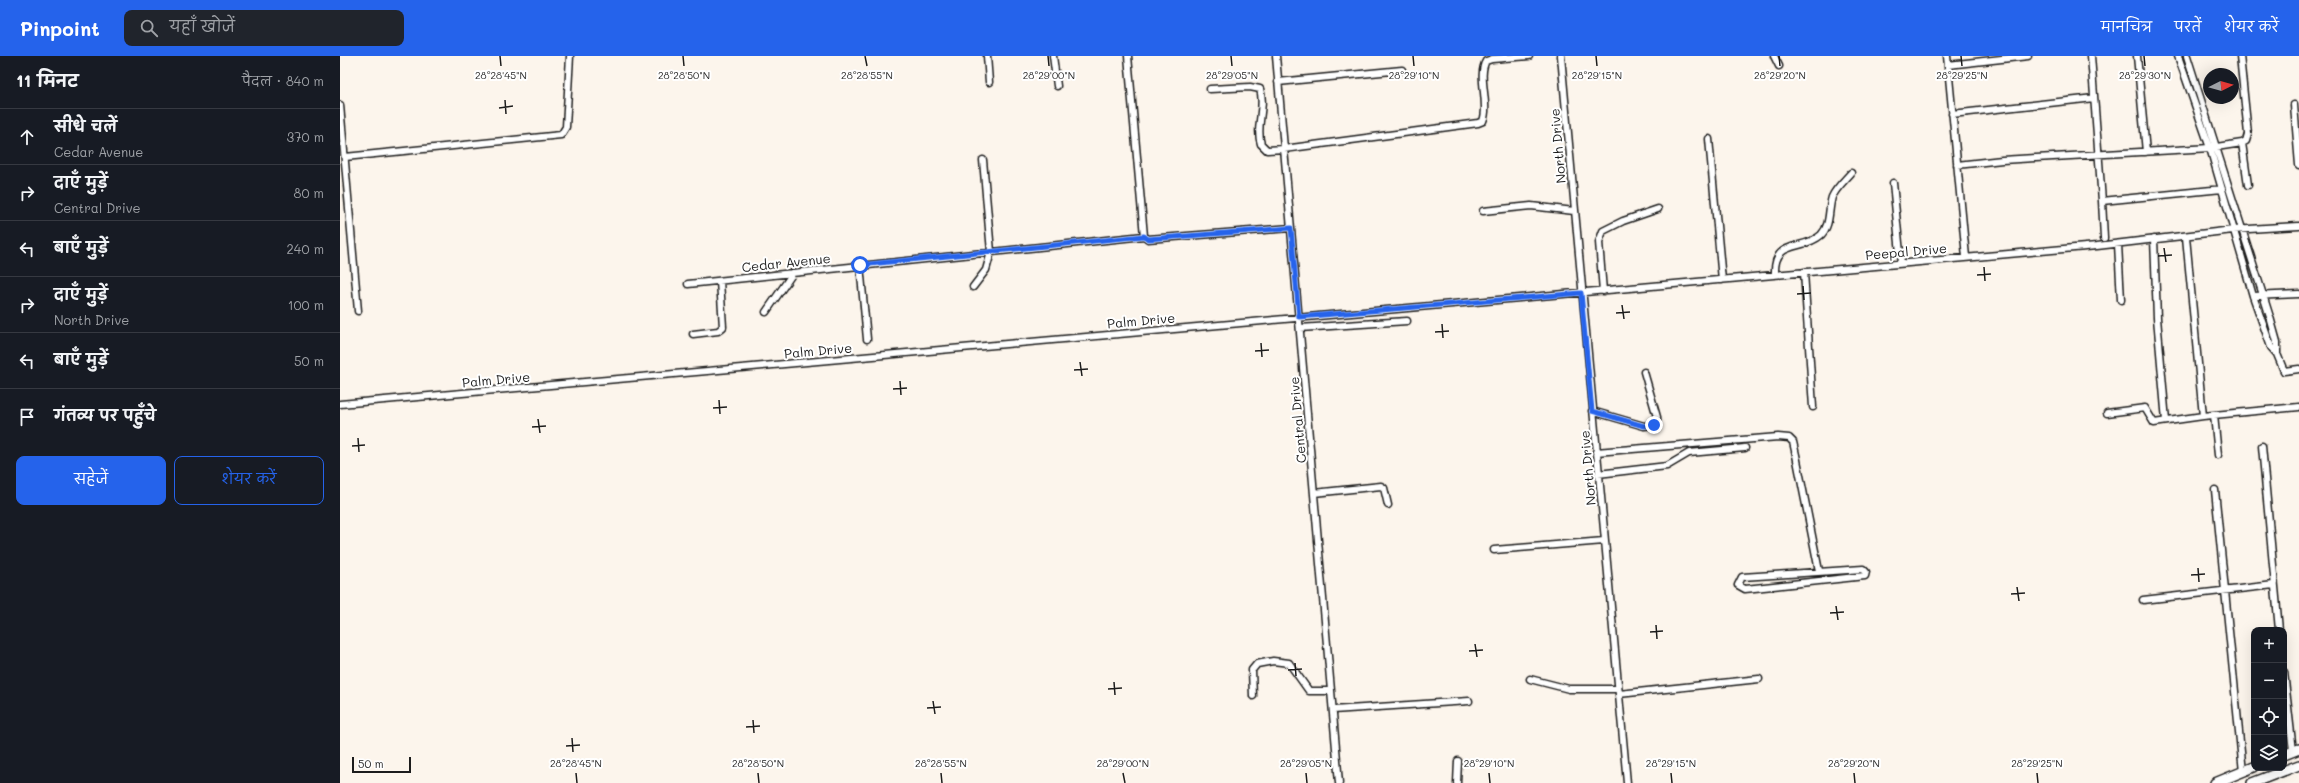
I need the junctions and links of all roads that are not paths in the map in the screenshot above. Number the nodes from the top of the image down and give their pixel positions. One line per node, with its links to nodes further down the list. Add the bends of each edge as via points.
1 (570, 56): 33 (street, via 566,127 561,135)
2 (987, 56): 19 (street)
3 (1053, 56): 21 (street)
4 (1128, 56): 50 (street)
5 (1276, 56): 20 (street, Central Drive)
6 (1529, 56): 30 (street, via 1486,61 1485,113 1478,124)
7 (1561, 56): 45 (street, North Drive)
8 (1774, 56): 17 (street)
9 (1947, 56): 16 (street)
10 (2028, 56): 16 (street)
11 (2091, 56): 23 (street)
12 (2137, 56): 31 (street)
13 (2178, 56): 29 (street)
14 (2187, 56): 29 (street)
15 (2240, 56): 28 (street, via 2248,134 2246,141)
16 (1948, 65): 26 (street)
17 (1779, 66)
18 (1402, 70): 20 (street)
19 (989, 82)
20 (1278, 82): 30 (street, Central Drive)
21 (1056, 86)
22 (1210, 89): 30 (street, via 1260,89 1260,144 1267,150)
23 (2094, 98): 26 (street); 32 (street)
24 (2294, 105): 36 (street)
25 (340, 106): 33 (street)
26 (1952, 114): 35 (street)
27 (1709, 139): 62 (street)
28 (2242, 143): 29 (street); 40 (street)
29 (2213, 148): 31 (street); 41 (street); 48 (street)
30 (1284, 149): 47 (street, Central Drive)
31 (2146, 152): 32 (street)
32 (2099, 154): 35 (street); 42 (street)
33 (345, 157): 37 (street)
34 (983, 160): 55 (street)
35 (1957, 165): 56 (street)
36 (2299, 165)
37 (343, 166): 72 (street)
38 (1851, 173): 61 (street, via 1834,194 1826,229 1815,239 1792,246 1781,253 1776,261)
39 (1893, 182): 57 (street)
40 (2248, 185)
41 (2222, 190): 42 (street); 49 (street)
42 (2102, 201): 52 (street)
43 (1658, 210): 66 (street, via 1623,221 1604,231 1599,242)
44 (1484, 211): 45 (street, via 1531,206)
45 (1574, 211): 67 (street, North Drive)
46 (2299, 226): 48 (street, Peepal Drive)
47 (1291, 228): 50 (street, Cedar Avenue, via 1148,239); 74 (street, Central Drive)
48 (2243, 229): 49 (street, Peepal Drive); 70 (street)
49 (2233, 230): 51 (street, Peepal Drive); 69 (street)
50 (1144, 236): 55 (street, Cedar Avenue)
51 (2186, 237): 53 (street, Peepal Drive); 88 (street)
52 (2104, 238)
53 (2154, 239): 54 (street, Peepal Drive); 89 (street, via 2157,318)
54 (2118, 244): 56 (street, Peepal Drive); 71 (street)
55 (991, 252): 58 (street, Cedar Avenue); 65 (street, via 986,270)
56 (1966, 257): 57 (street, Peepal Drive)
57 (1901, 263): 59 (street, Peepal Drive)
58 (860, 265): 60 (street, Cedar Avenue); 78 (street)
59 (1804, 272): 61 (street, Peepal Drive); 84 (street)
60 (793, 273): 63 (street, Cedar Avenue); 73 (street)
61 (1775, 275): 62 (street, Peepal Drive)
62 (1722, 280): 66 (street, Peepal Drive)
63 (720, 281): 64 (street, Cedar Avenue); 77 (street, via 723,327 718,331)
64 (688, 284)
65 (973, 287)
66 (1603, 291): 67 (street, Peepal Drive)
67 (1581, 293): 74 (street, Palm Drive); 85 (street, North Drive)
68 (2299, 294): 70 (street)
69 (2253, 296): 70 (street); 79 (street)
70 (2264, 296): 79 (street, via 2277,342)
71 (2121, 300)
72 (358, 311)
73 (766, 312)
74 (1299, 317): 76 (street, Central Drive); 82 (street, Palm Drive)
75 (1407, 321): 76 (street)
76 (1300, 328): 96 (street, Central Drive)
77 (693, 334)
78 (866, 339)
79 (2277, 354): 80 (street, via 2284,371)
80 (2299, 369)
81 (1644, 372): 85 (street, via 1657,417 1654,425 1644,426)
82 (340, 404)
83 (2299, 407): 87 (street)
84 (1813, 408)
85 (1592, 411): 92 (street, North Drive)
86 (2107, 413): 89 (street, via 2145,408 2153,422)
87 (2214, 415): 88 (street); 93 (street)
88 (2203, 416): 89 (street)
89 (2166, 421)
90 (2262, 446): 101 (street)
91 (1745, 448): 94 (street, via 1690,453 1667,466)
92 (1596, 452): 94 (street, North Drive); 100 (street, via 1778,436 1789,438 1793,442 1796,455)
93 (2218, 455)
94 (1598, 474): 98 (street, North Drive)
95 (2215, 490): 102 (street)
96 (1314, 492): 97 (street, via 1381,486 1384,488); 107 (street, Central Drive)
97 (1388, 505)
98 (1604, 541): 99 (street); 108 (street, North Drive)
99 (1494, 550)
100 (1819, 571): 100 (street, via 1863,569 1866,573 1865,576 1857,578 1753,589 1745,589 1738,585 1742,577)
101 (2274, 585): 102 (street); 104 (street)
102 (2225, 592): 103 (street); 117 (street)
103 (2143, 600)
104 (2279, 627)
105 (1530, 679): 108 (street, via 1568,689)
106 (1759, 679): 108 (street)
107 (1331, 691): 110 (street, via 1309,691 1289,663 1273,661 1257,664 1252,670); 112 (street, Central Drive)
108 (1618, 692): 121 (street, North Drive)
109 (2287, 692): 113 (street)
110 (1254, 696)
111 (1469, 701): 112 (street)
112 (1333, 710): 119 (street, Central Drive)
113 (2296, 750)
114 (1458, 761): 120 (street)
115 (2299, 764): 122 (main road)
116 (2251, 768): 117 (main road)
117 (2243, 772): 118 (main road)
118 (2218, 782)
119 (1339, 783)
120 (1457, 783)
121 (1627, 783)
122 (2252, 783)

